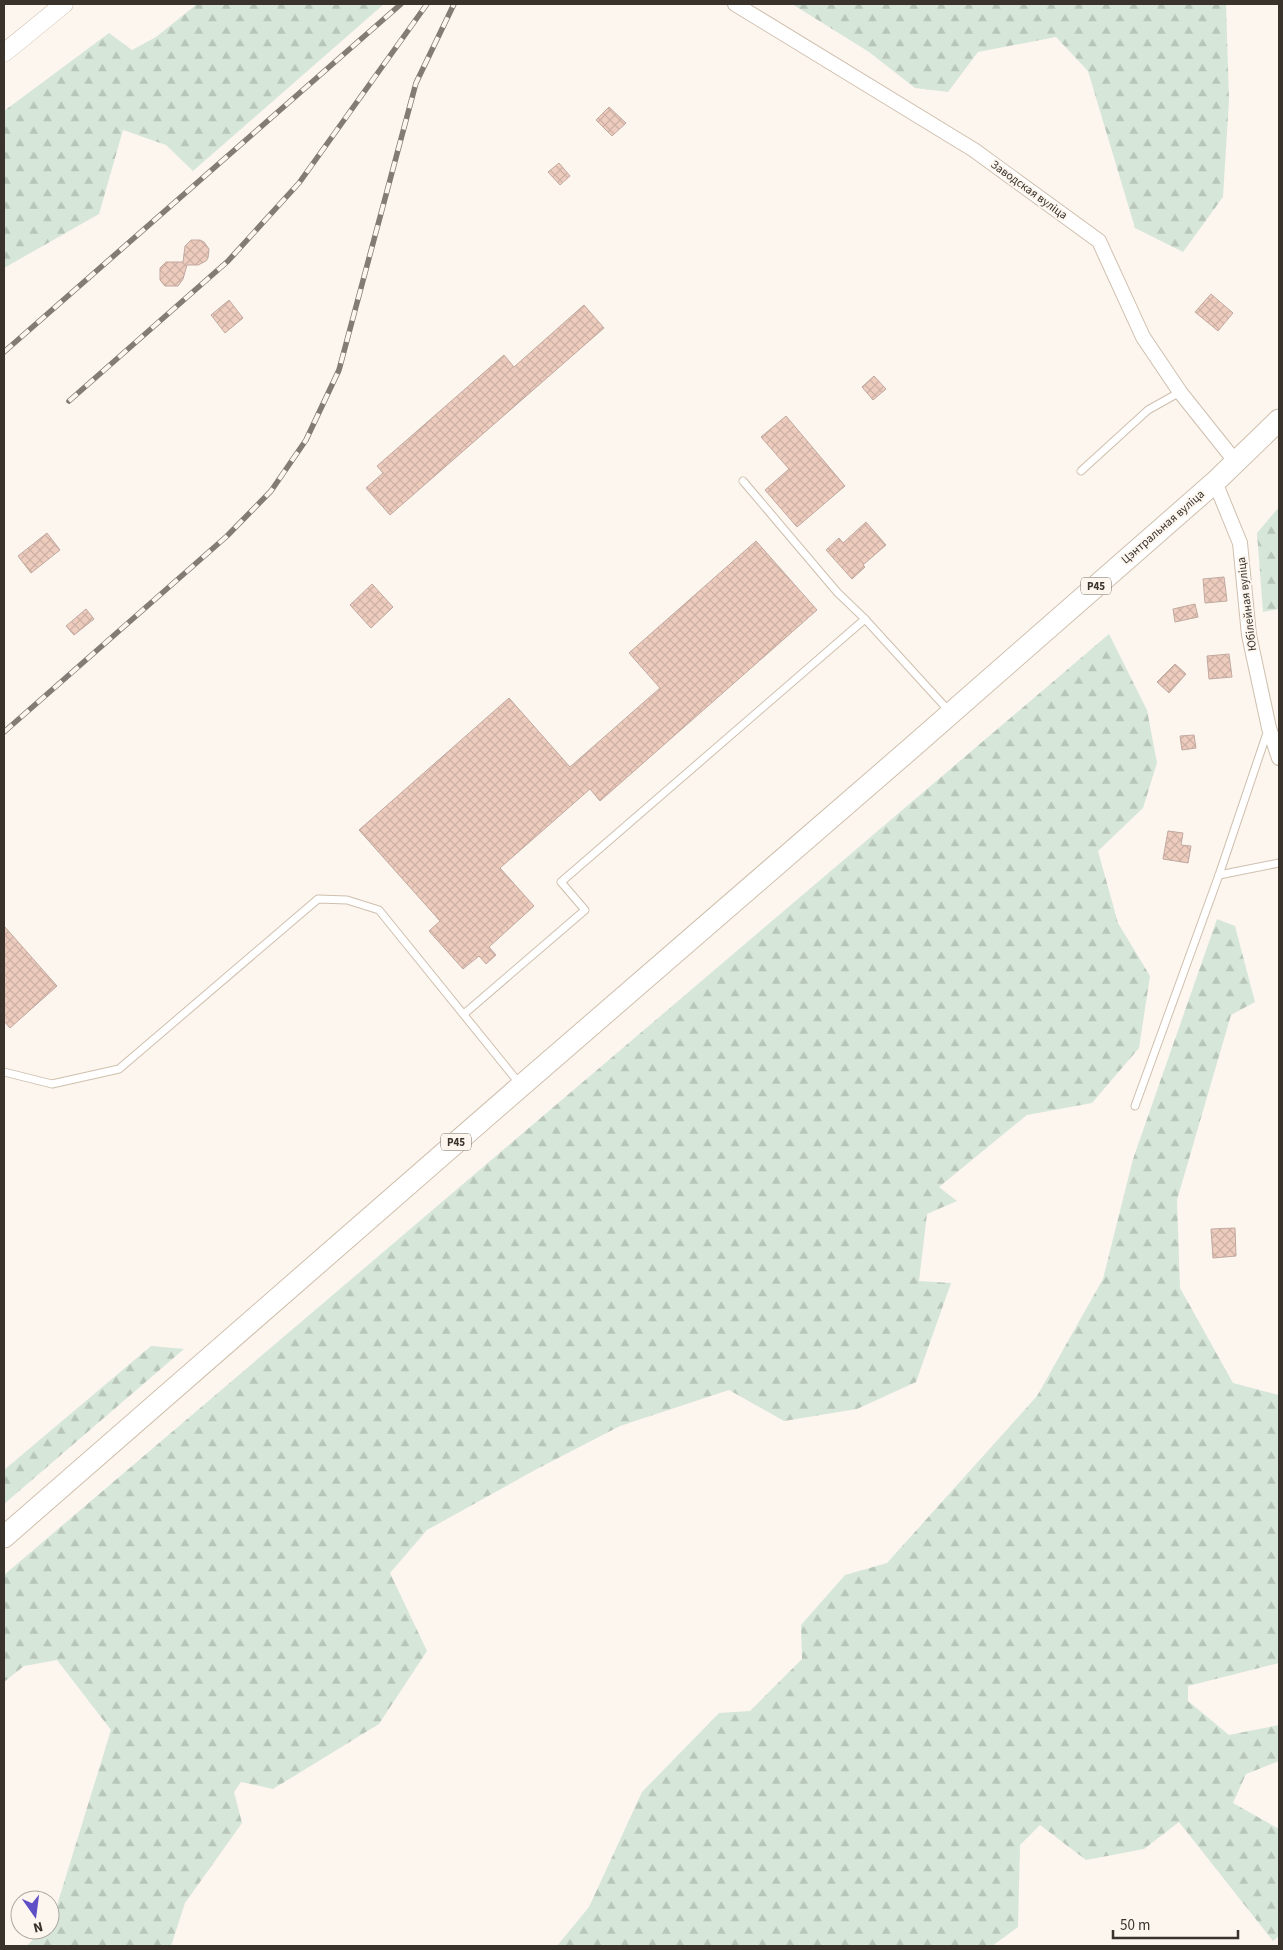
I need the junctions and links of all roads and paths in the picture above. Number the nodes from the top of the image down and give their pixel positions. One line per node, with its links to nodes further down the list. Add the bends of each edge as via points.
1 (64, 4): 3 (street)
2 (735, 4): 4 (street, Заводская вуліца, via 974,150 1099,241 1143,337)
3 (4, 53)
4 (1180, 392): 6 (street, Заводская вуліца); 7 (lane, via 1148,410)
5 (1279, 420): 6 (main road, Цэнтральная вуліца / Р45)
6 (1235, 461): 9 (main road, Цэнтральная вуліца / Р45)
7 (1081, 471)
8 (743, 481): 10 (lane, via 837,592)
9 (1215, 482): 11 (main road, Цэнтральная вуліца / Р45); 12 (street, Юбілейная вуліца, via 1240,543 1249,635)
10 (864, 619): 11 (lane); 16 (lane, via 561,882 585,910)
11 (951, 713): 18 (main road, Цэнтральная вуліца / Р45)
12 (1269, 728): 13 (street, Юбілейная вуліца); 15 (lane)
13 (1279, 758)
14 (1279, 863): 15 (lane)
15 (1219, 875): 19 (lane)
16 (464, 1014): 17 (lane, via 379,910 347,900 318,899 118,1069 52,1084); 18 (lane)
17 (4, 1072)
18 (520, 1086): 20 (main road, Р45)
19 (1135, 1106)
20 (4, 1538)

